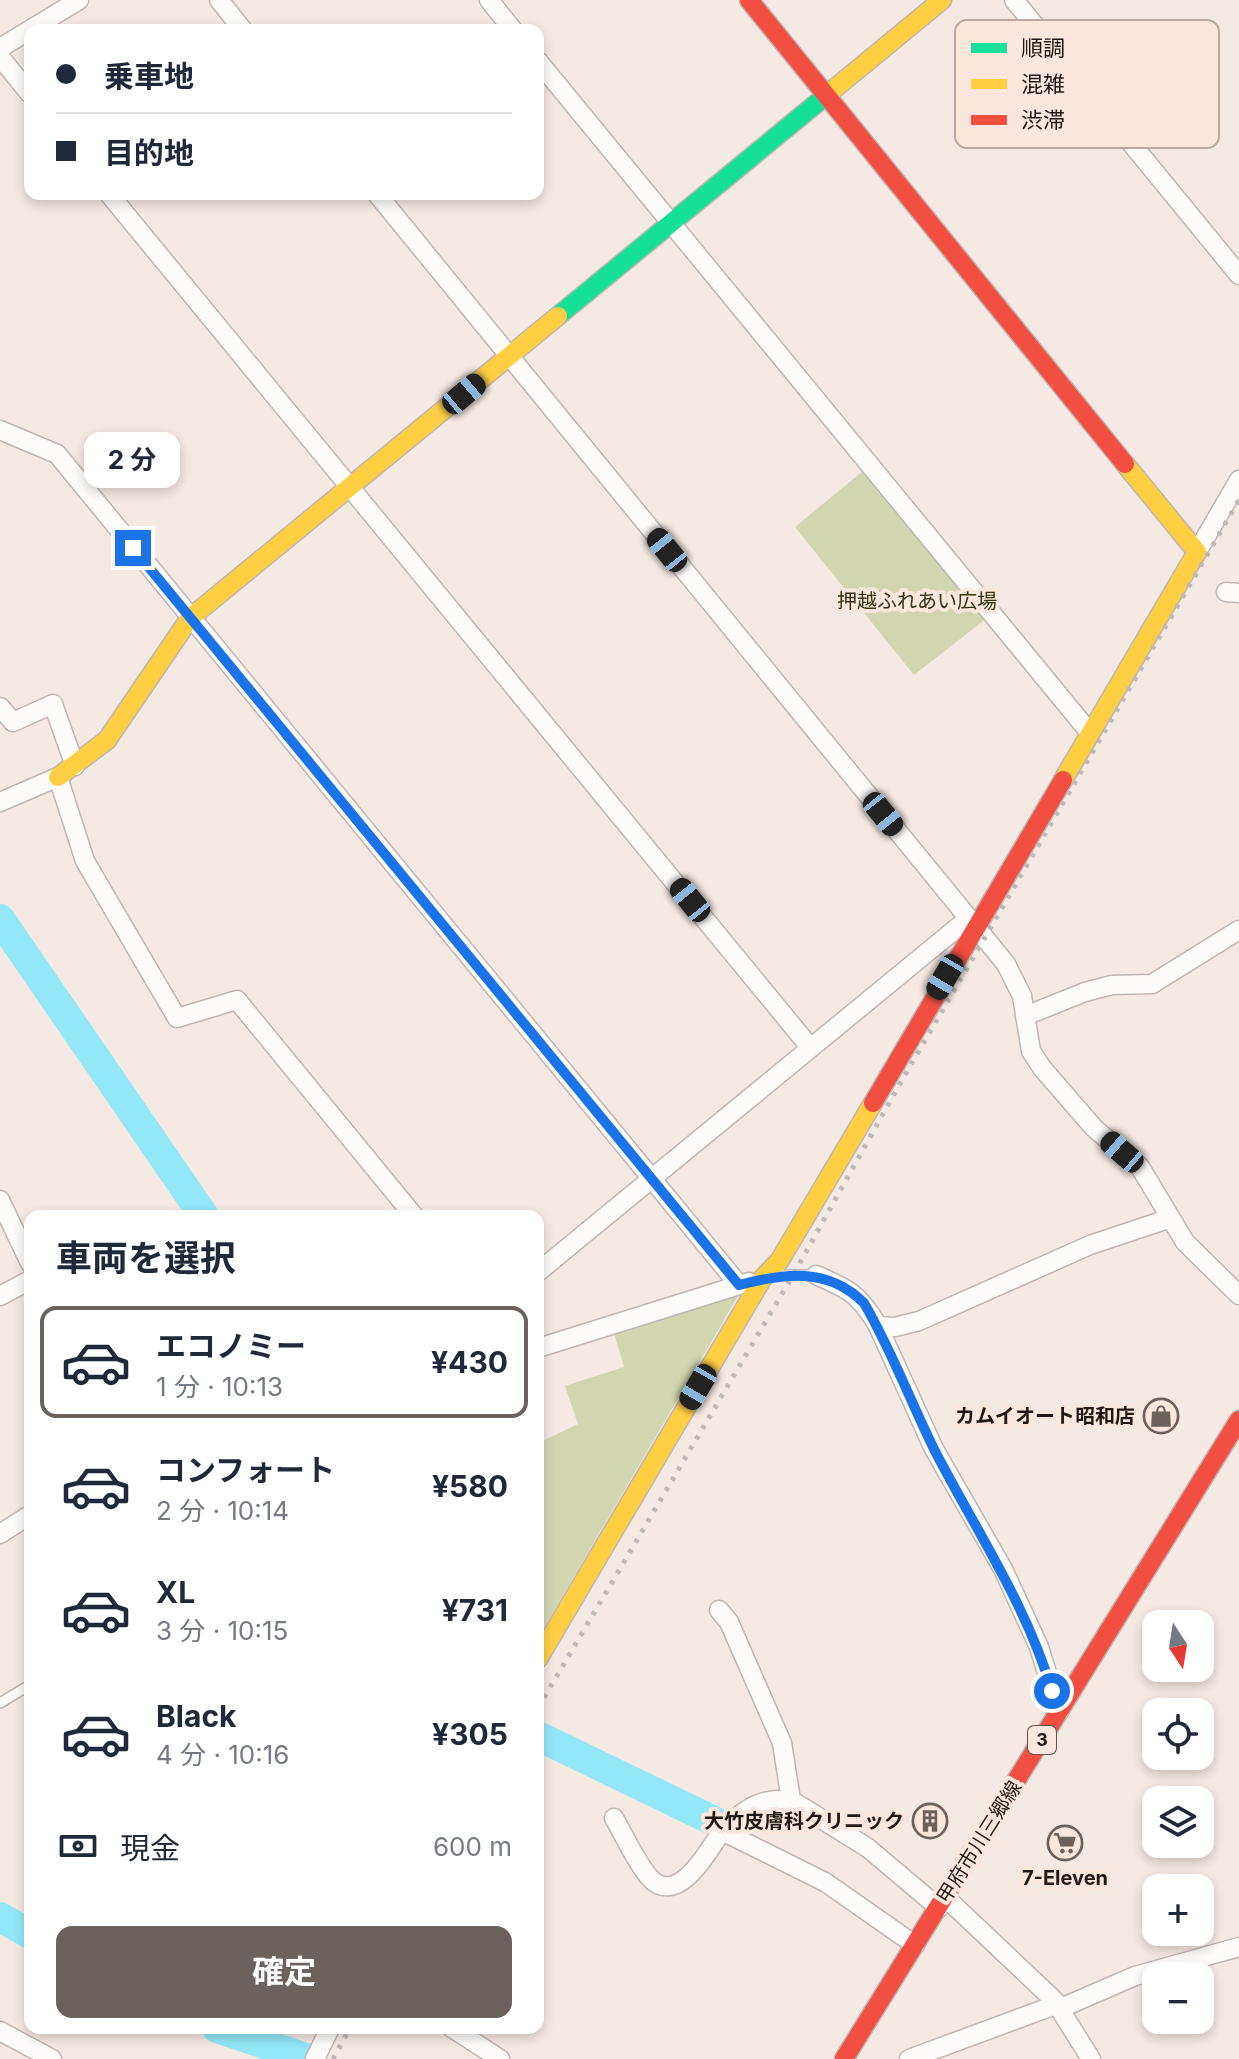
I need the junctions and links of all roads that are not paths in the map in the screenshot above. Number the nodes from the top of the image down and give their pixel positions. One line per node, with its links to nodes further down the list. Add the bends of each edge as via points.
1 (79, 0): 8 (street)
2 (219, 0): 9 (street)
3 (489, 0): 10 (street)
4 (749, 0): 16 (street)
5 (942, 0): 16 (street)
6 (1014, 0): 7 (street)
7 (1030, 20)
8 (40, 24)
9 (238, 24)
10 (508, 24)
11 (24, 33): 12 (street)
12 (0, 48)
13 (0, 57): 15 (street)
14 (544, 68): 20 (street)
15 (24, 87)
16 (826, 95): 20 (street); 26 (street)
17 (1135, 148): 21 (street)
18 (114, 200): 25 (street)
19 (382, 200): 22 (street)
20 (668, 223): 22 (street); 29 (street)
21 (1239, 275)
22 (509, 356): 25 (street); 33 (street)
23 (0, 430): 27 (street, via 57,454)
24 (1239, 480): 26 (street)
25 (350, 487): 27 (street); 36 (street)
26 (1197, 552): 29 (street)
27 (190, 618): 30 (street, via 107,740); 37 (street)
28 (0, 707): 30 (street, via 13,722 53,704)
29 (1090, 733): 33 (street)
30 (75, 766): 31 (street)
31 (58, 777): 32 (street); 39 (street, via 85,861 177,1018 237,1000)
32 (0, 802)
33 (972, 922): 35 (street, via 1006,964 1022,996); 36 (street); 44 (street)
34 (1239, 930): 35 (street, via 1152,984 1112,985)
35 (1025, 1016): 40 (street, via 1031,1051 1042,1068 1094,1128 1140,1167)
36 (809, 1046): 37 (street)
37 (651, 1177): 42 (street); 46 (street)
38 (0, 1200): 41 (street)
39 (409, 1210)
40 (1168, 1219): 47 (street); 49 (street, via 1090,1245 919,1321)
41 (24, 1250)
42 (544, 1267)
43 (816, 1275): 44 (lane); 49 (street, via 850,1289)
44 (769, 1277): 46 (street); 55 (street)
45 (24, 1283): 48 (street)
46 (739, 1285): 50 (street)
47 (1239, 1295)
48 (0, 1296)
49 (878, 1326): 58 (street, via 934,1449 1003,1569 1039,1647)
50 (544, 1346)
51 (1239, 1420): 58 (street, 甲府市川三郷線 / 3)
52 (24, 1519): 53 (street)
53 (0, 1534)
54 (719, 1610): 59 (street, via 782,1743)
55 (544, 1649)
56 (24, 1689): 57 (lane)
57 (0, 1703)
58 (1059, 1712): 62 (street, 甲府市川三郷線 / 3)
59 (791, 1800): 61 (street, via 770,1799); 62 (street)
60 (614, 1818): 61 (street, via 651,1880 664,1885 678,1883 696,1870)
61 (722, 1831): 63 (street, via 825,1882)
62 (942, 1902): 63 (street, 甲府市川三郷線 / 3); 65 (street)
63 (915, 1945): 73 (street, 甲府市川三郷線 / 3)
64 (1239, 1947): 65 (street, via 1135,1976)
65 (1059, 2006): 74 (street); 75 (street)
66 (0, 2031): 71 (street)
67 (327, 2034): 70 (street)
68 (457, 2034): 69 (street)
69 (473, 2051): 72 (street)
70 (317, 2056)
71 (52, 2059)
72 (500, 2059)
73 (844, 2059)
74 (909, 2059)
75 (1091, 2059)

